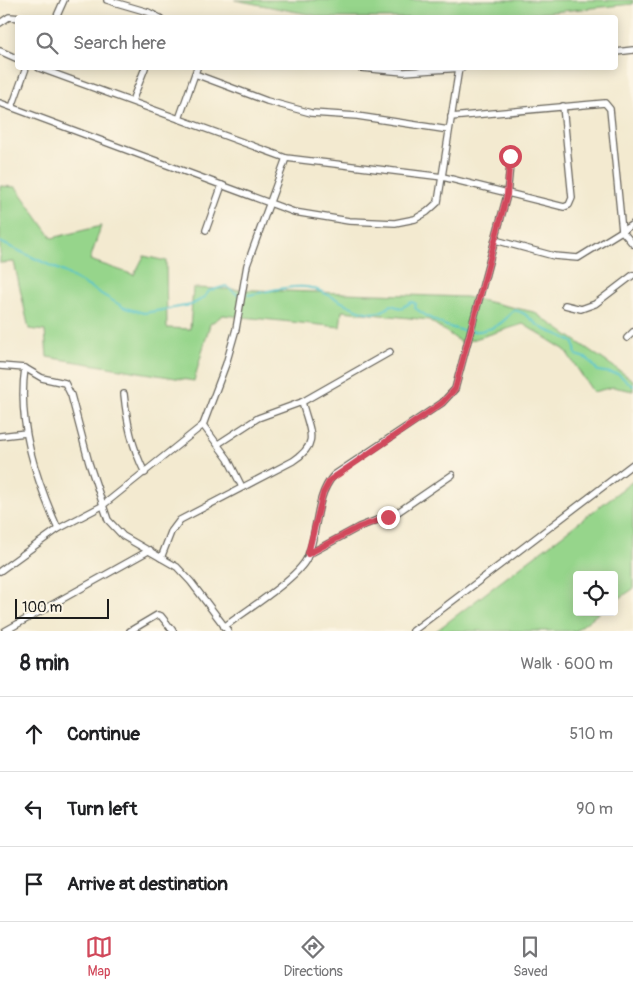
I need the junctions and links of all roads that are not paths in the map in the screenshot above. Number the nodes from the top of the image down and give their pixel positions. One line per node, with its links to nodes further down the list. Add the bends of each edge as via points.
1 (64, 0): 3 (street)
2 (106, 0): 4 (street)
3 (57, 15)
4 (154, 15)
5 (15, 18): 6 (street)
6 (0, 22)
7 (633, 50): 9 (street)
8 (0, 51): 10 (street)
9 (618, 52)
10 (15, 58)
11 (25, 70): 22 (street)
12 (45, 70): 19 (street)
13 (143, 70): 19 (street)
14 (196, 70): 18 (street)
15 (382, 70): 16 (street)
16 (432, 70)
17 (460, 70): 23 (street)
18 (195, 74): 24 (street); 25 (street, via 267,101 311,113 357,116)
19 (132, 101): 24 (street)
20 (0, 102): 22 (street)
21 (563, 106): 23 (street); 30 (street, via 572,198 569,205 561,207); 34 (street, via 601,102 610,109)
22 (12, 107): 29 (street)
23 (451, 117): 25 (street)
24 (180, 119): 27 (street)
25 (449, 130): 28 (street)
26 (510, 156): 30 (street)
27 (286, 158): 28 (street); 31 (street)
28 (443, 178): 30 (street); 31 (street, via 434,207 404,222 349,221 294,212)
29 (222, 186): 31 (street); 33 (street)
30 (507, 195): 35 (street)
31 (271, 204): 46 (street, via 247,265 236,329)
32 (633, 224): 34 (street)
33 (206, 230)
34 (622, 231): 35 (street, via 586,256 572,259); 36 (street)
35 (495, 240): 57 (street, via 458,382 448,398 334,475 326,485)
36 (633, 244)
37 (633, 275): 38 (street, via 595,304 581,309)
38 (564, 305)
39 (633, 332): 40 (street)
40 (626, 338)
41 (390, 352): 45 (street)
42 (0, 366): 43 (street)
43 (25, 368): 47 (street, via 22,402); 54 (street, via 42,378 60,380 68,386)
44 (124, 394): 51 (street, via 133,449)
45 (302, 402): 49 (street, via 258,418); 53 (street, via 310,446 297,458)
46 (203, 425): 49 (street); 51 (street)
47 (26, 433): 48 (street); 55 (street, via 44,496)
48 (0, 436)
49 (218, 444): 53 (street)
50 (633, 464): 64 (street)
51 (144, 474): 54 (street)
52 (452, 475): 57 (street, via 398,512 359,527)
53 (242, 487): 58 (street, via 180,520 171,532)
54 (102, 506): 55 (street); 56 (street, via 108,520 123,536)
55 (58, 529): 59 (street)
56 (150, 550): 58 (street); 61 (street)
57 (308, 554): 60 (street, via 295,573)
58 (161, 558): 60 (street, via 177,567 191,582)
59 (0, 571)
60 (226, 629)
61 (5, 631)
62 (130, 631): 63 (street, via 157,615)
63 (173, 631)
64 (414, 631)

